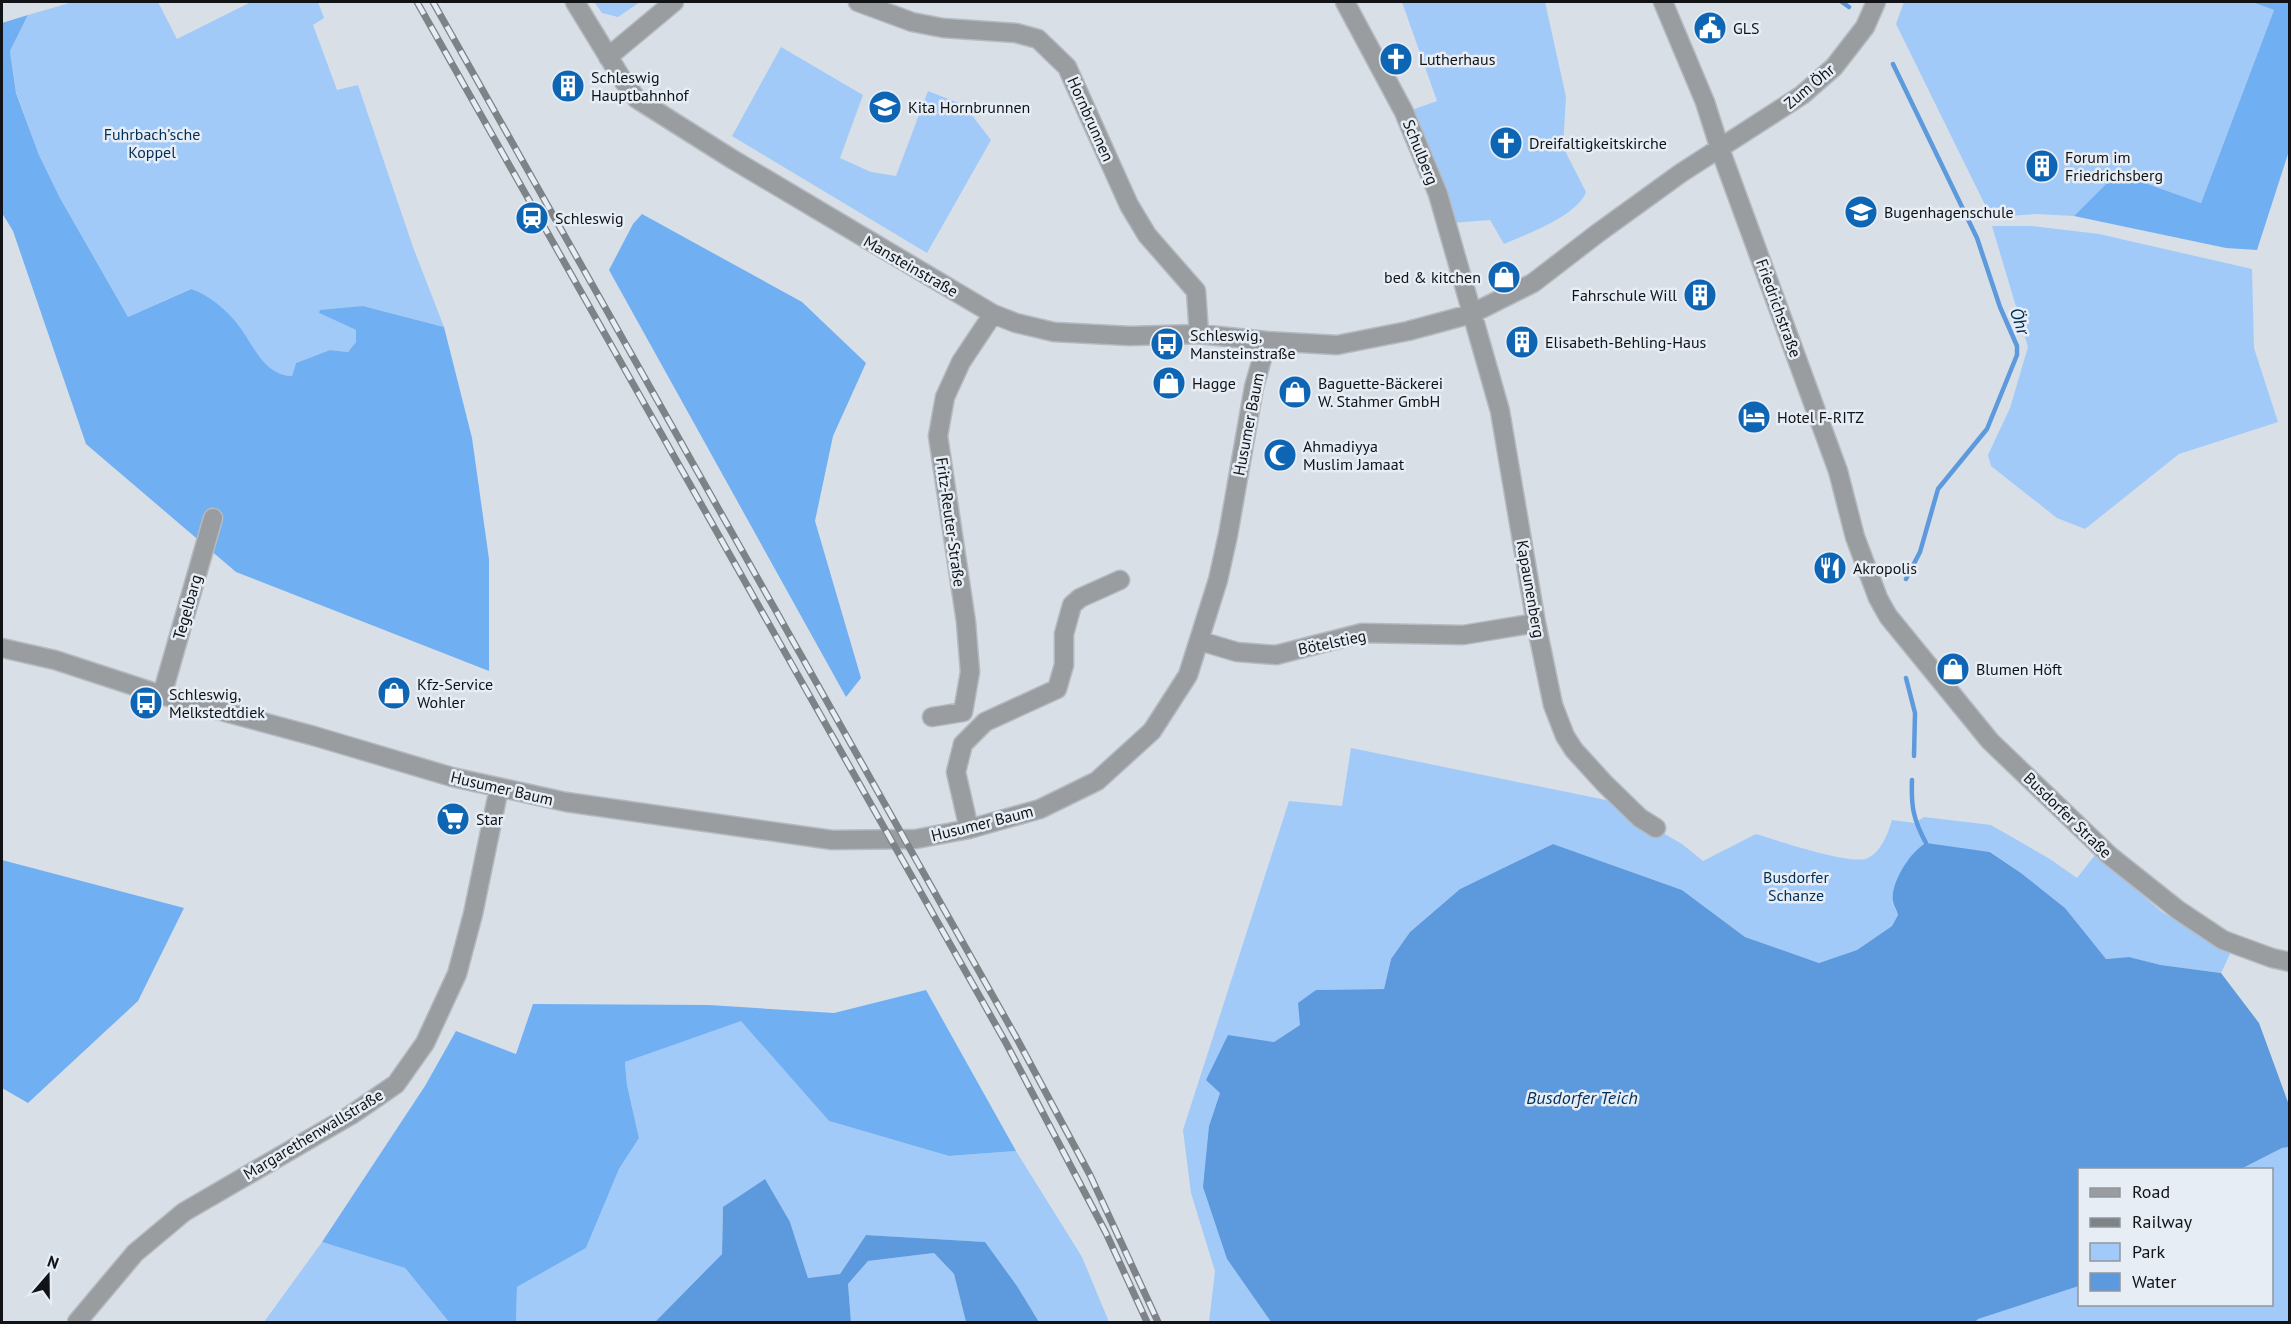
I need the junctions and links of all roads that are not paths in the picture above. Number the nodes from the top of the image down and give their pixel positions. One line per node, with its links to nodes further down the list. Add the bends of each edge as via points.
1 (574, 2): 7 (street, Mansteinstraße)
2 (674, 2): 7 (street)
3 (858, 2): 11 (street, Hornbrunnen, via 912,22 1016,33 1038,39 1067,67 1135,215 1147,235 1196,291)
4 (1345, 2): 10 (street, Schulberg, via 1404,112 1438,194)
5 (1662, 2): 8 (street, Friedrichstraße, via 1705,102)
6 (1876, 2): 8 (street, Zum Öhr, via 1865,27 1834,67 1802,95)
7 (608, 57): 9 (street, Mansteinstraße, via 637,99)
8 (1720, 149): 10 (street, via 1681,173 1533,283); 15 (street, Friedrichstraße, via 1838,471 1855,537)
9 (993, 314): 11 (street, Mansteinstraße, via 1054,332); 20 (street, Fritz-Reuter-Straße, via 961,362 945,398 938,436 970,672 963,712)
10 (1471, 314): 12 (street, via 1337,345); 16 (street, Kapaunenberg, via 1500,411)
11 (1199, 334): 12 (street, Mansteinstraße)
12 (1267, 341): 17 (street, Husumer Baum, via 1254,387 1228,535)
13 (213, 518): 19 (street, Tegelbarg)
14 (1120, 580): 23 (street, via 1072,605 1057,689 985,722 963,744 956,772)
15 (1888, 616): 24 (street, Busdorfer Straße, via 1990,741 2110,855 2178,910 2223,940)
16 (1536, 623): 17 (street, Bötelstieg, via 1463,635 1362,633 1276,655 1237,652); 22 (street, Kapaunenberg, via 1553,705 1565,736 1605,784)
17 (1200, 640): 23 (street, Husumer Baum, via 1188,675 1152,731 1097,781 1040,809)
18 (2, 648): 19 (street, Husumer Baum, via 55,660)
19 (162, 695): 21 (street, Husumer Baum)
20 (932, 717)
21 (499, 788): 23 (street, Husumer Baum, via 638,814 832,840 916,839); 25 (street, Margarethenwallstraße, via 457,974 425,1043 396,1084 351,1115 184,1212 135,1253)
22 (1656, 828)
23 (969, 829)
24 (2289, 962)
25 (77, 1323)

